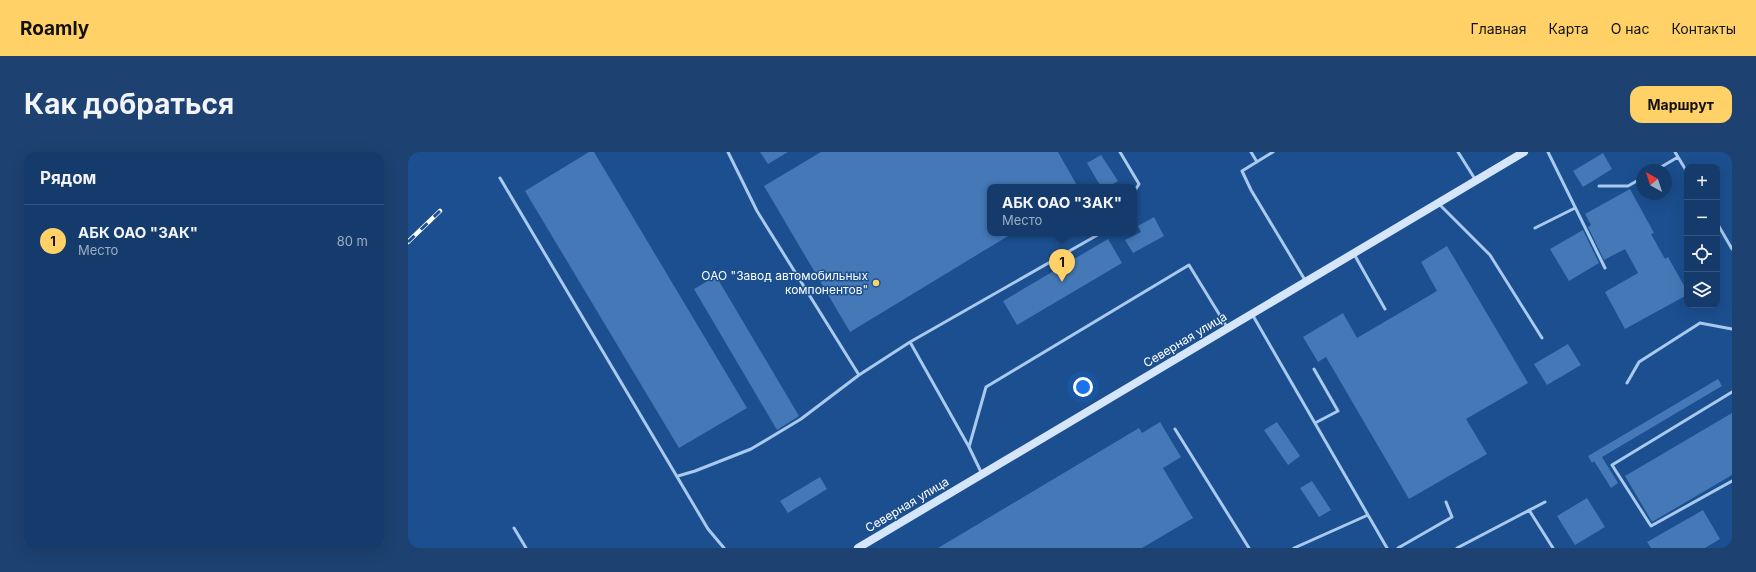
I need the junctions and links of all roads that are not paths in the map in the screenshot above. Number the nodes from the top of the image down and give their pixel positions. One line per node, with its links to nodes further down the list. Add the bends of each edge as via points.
1 (728, 152): 34 (lane, via 757,211)
2 (1120, 152): 17 (lane, via 1139,184)
3 (1251, 152): 10 (lane)
4 (1273, 152): 10 (lane)
5 (1458, 152): 14 (lane)
6 (1524, 152): 14 (main road, Северная улица)
7 (1548, 152): 19 (lane)
8 (1675, 152): 9 (lane)
9 (1678, 157): 11 (lane); 12 (lane)
10 (1257, 162): 26 (lane, via 1242,171)
11 (1666, 164)
12 (1684, 167)
13 (500, 178): 41 (lane)
14 (1476, 180): 18 (main road, Северная улица)
15 (1636, 181): 16 (lane, via 1628,186)
16 (1598, 186)
17 (1137, 187)
18 (1438, 203): 24 (main road, Северная улица); 31 (lane, via 1490,255)
19 (1575, 208): 20 (lane); 25 (lane)
20 (1535, 228)
21 (1720, 228): 23 (lane)
22 (1096, 236): 32 (lane)
23 (1732, 249)
24 (1354, 254): 26 (main road, Северная улица); 27 (lane)
25 (1605, 268)
26 (1306, 282): 28 (main road, Северная улица)
27 (1385, 309)
28 (1252, 314): 29 (main road, Северная улица); 37 (lane)
29 (1228, 328): 39 (lane, via 1189,265 986,387); 40 (main road, Северная улица)
30 (1732, 329): 35 (lane, via 1700,323 1639,362)
31 (1542, 338)
32 (910, 342): 34 (lane); 39 (lane)
33 (1314, 369): 37 (lane, via 1338,411)
34 (859, 375): 41 (lane, via 801,419 751,449)
35 (1627, 383)
36 (1732, 392): 42 (lane, via 1612,464 1651,526)
37 (1315, 423): 46 (lane)
38 (1175, 429): 51 (lane)
39 (969, 447): 40 (lane)
40 (983, 474): 50 (main road, Северная улица)
41 (678, 476): 49 (lane, via 708,529)
42 (1732, 481)
43 (1446, 502): 54 (lane, via 1452,517)
44 (1545, 502): 45 (lane)
45 (1529, 510): 55 (lane); 56 (lane)
46 (1368, 515): 52 (lane); 53 (lane)
47 (514, 528): 48 (lane)
48 (526, 548)
49 (724, 548)
50 (858, 548)
51 (1249, 548)
52 (1294, 548)
53 (1387, 548)
54 (1398, 548)
55 (1458, 548)
56 (1554, 548)

